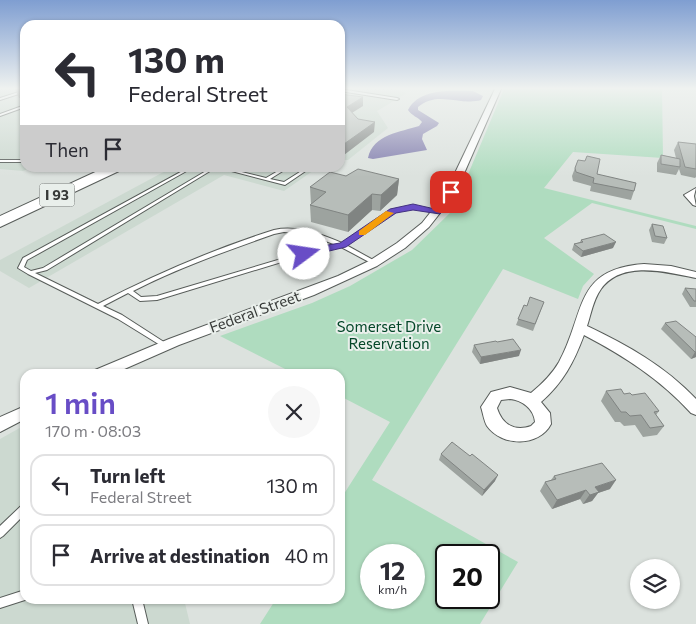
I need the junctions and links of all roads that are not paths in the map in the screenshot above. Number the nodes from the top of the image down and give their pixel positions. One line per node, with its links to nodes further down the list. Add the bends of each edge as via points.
1 (485, 118): 15 (street, Federal Street, via 461,172)
2 (0, 161): 3 (lane)
3 (20, 161)
4 (75, 172): 14 (highway, I 93)
5 (106, 172): 16 (highway, I 93)
6 (183, 172): 19 (lane, via 25,259 21,268)
7 (206, 172): 19 (lane, via 45,269)
8 (238, 172): 11 (lane)
9 (278, 172): 11 (lane)
10 (302, 172): 11 (lane, via 285,184)
11 (267, 179)
12 (696, 191): 13 (street, via 689,195)
13 (696, 203)
14 (0, 206)
15 (437, 212): 17 (lane, via 413,207 393,211); 18 (street, Federal Street, via 406,241)
16 (0, 222)
17 (342, 245): 18 (lane); 21 (lane, via 157,298 140,299); 21 (lane, via 282,230)
18 (373, 262): 24 (street, Federal Street, via 305,295)
19 (30, 273): 22 (lane)
20 (696, 275): 23 (street, via 647,268 629,269 609,276 596,286)
21 (128, 290): 22 (lane)
22 (98, 306): 24 (lane, via 120,316)
23 (580, 328): 26 (street, via 562,372); 27 (street, via 647,364)
24 (165, 346): 25 (street, Federal Street)
25 (116, 369)
26 (532, 401)
27 (696, 409)
28 (20, 415): 29 (street)
29 (0, 425)
30 (20, 513): 31 (lane)
31 (0, 533)
32 (20, 597): 33 (lane)
33 (0, 603)
34 (138, 604): 35 (lane)
35 (143, 624)

